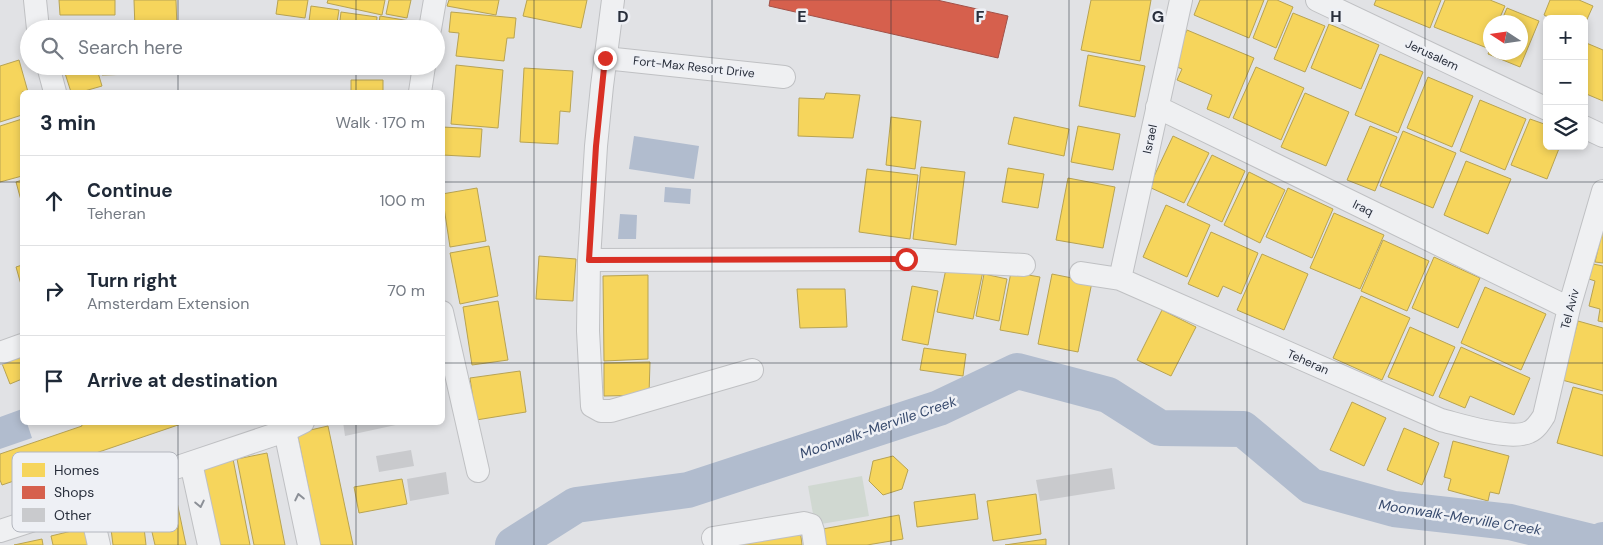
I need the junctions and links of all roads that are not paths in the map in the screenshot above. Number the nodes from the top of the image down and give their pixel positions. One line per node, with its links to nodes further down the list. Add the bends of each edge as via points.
1 (35, 0): 6 (street)
2 (435, 0): 7 (street)
3 (613, 0): 8 (street)
4 (1181, 0): 14 (street, Israel)
5 (1317, 0): 15 (street, Jerusalem)
6 (37, 20)
7 (432, 20)
8 (605, 58): 11 (street, Fort-Max Resort Drive); 19 (street)
9 (50, 75): 12 (street)
10 (423, 75): 13 (street)
11 (784, 77)
12 (54, 90)
13 (420, 90)
14 (1157, 107): 22 (street, Israel); 23 (street, Iraq)
15 (1543, 107)
16 (1588, 129): 17 (street)
17 (1603, 136)
18 (1603, 191): 23 (street, Tel Aviv)
19 (589, 260): 20 (street, via 906,259); 27 (street, via 592,406 600,411 611,411)
20 (1024, 265)
21 (1080, 273): 22 (street, Teheran)
22 (1120, 279): 28 (street, Teheran, via 1441,420 1512,435 1528,433)
23 (1569, 308): 28 (street, Tel Aviv, via 1544,416)
24 (445, 325): 32 (street)
25 (20, 346): 26 (street)
26 (0, 353)
27 (752, 370)
28 (1537, 426)
29 (294, 427): 30 (street); 39 (street, one-way to 29)
30 (191, 463): 31 (street); 38 (street, one-way to 38)
31 (178, 468)
32 (478, 471)
33 (12, 527): 34 (street)
34 (0, 531)
35 (96, 532): 37 (street)
36 (713, 538): 40 (street, via 804,523 811,525)
37 (99, 545)
38 (208, 545)
39 (309, 545)
40 (815, 545)

